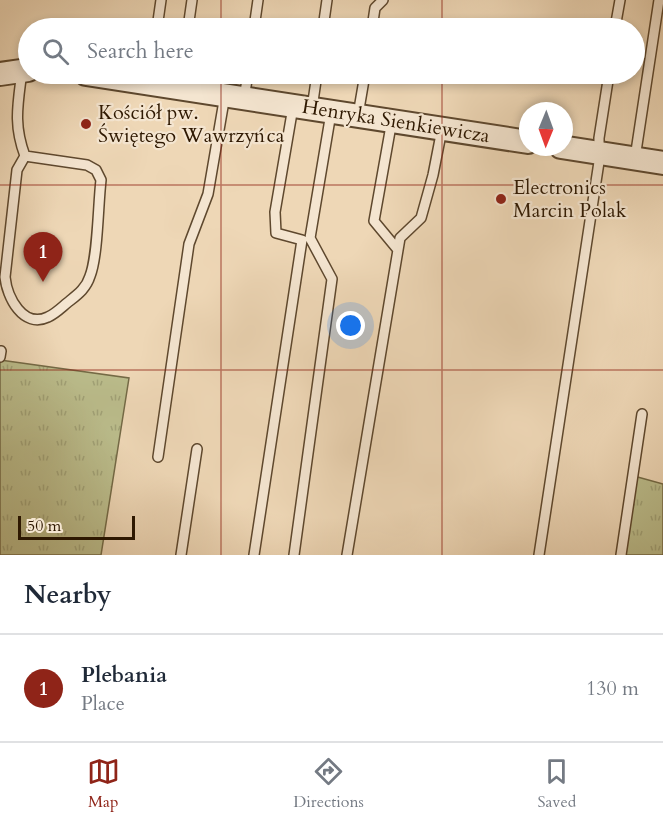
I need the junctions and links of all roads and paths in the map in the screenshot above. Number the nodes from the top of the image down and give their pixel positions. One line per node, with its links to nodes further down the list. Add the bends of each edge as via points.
1 (161, 0): 8 (lane)
2 (192, 0): 9 (lane)
3 (258, 0): 10 (lane)
4 (327, 0): 11 (lane)
5 (383, 0): 12 (lane, via 375,8)
6 (620, 0): 13 (lane)
7 (659, 0): 29 (lane)
8 (158, 18)
9 (189, 18)
10 (255, 18)
11 (324, 18)
12 (374, 18)
13 (617, 18)
14 (17, 72): 28 (lane, via 17,135)
15 (183, 84): 20 (street, Henryka Sienkiewicza)
16 (242, 84): 20 (lane)
17 (316, 84): 21 (lane)
18 (363, 84): 22 (lane)
19 (608, 84): 27 (lane)
20 (234, 96): 21 (street, Henryka Sienkiewicza); 36 (lane, via 208,194 189,244)
21 (312, 108): 22 (street, Henryka Sienkiewicza); 38 (lane, via 275,213 276,233 302,240); 39 (lane, via 310,238 332,279)
22 (358, 115): 23 (street, Henryka Sienkiewicza)
23 (392, 120): 24 (street, Henryka Sienkiewicza); 31 (lane, via 374,221)
24 (442, 128): 25 (street, Henryka Sienkiewicza); 31 (lane, via 421,218 400,238)
25 (519, 141)
26 (573, 149): 27 (street)
27 (599, 153): 29 (street); 41 (lane)
28 (25, 156): 28 (lane, via 17,170 6,291 22,313 41,319 50,317 85,289 92,274 101,180 96,170 87,165)
29 (635, 159): 30 (street)
30 (663, 163)
31 (398, 250): 40 (lane)
32 (1, 351): 33 (lane)
33 (0, 357)
34 (642, 414): 42 (lane)
35 (197, 449): 37 (lane)
36 (158, 457)
37 (181, 555)
38 (254, 555)
39 (294, 555)
40 (347, 555)
41 (539, 555)
42 (621, 555)

